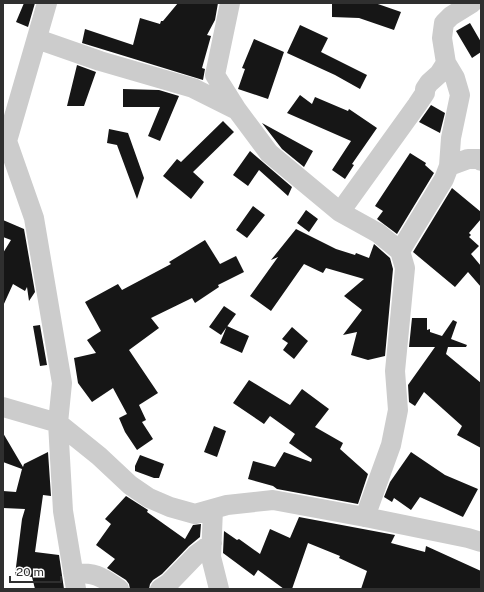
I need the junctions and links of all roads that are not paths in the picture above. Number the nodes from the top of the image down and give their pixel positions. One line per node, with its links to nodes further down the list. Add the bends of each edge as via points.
1 (47, 3): 4 (street)
2 (230, 3): 6 (street, via 215,75)
3 (472, 3): 5 (street, via 444,23 442,38)
4 (37, 39): 6 (street, via 100,61 193,88); 7 (street)
5 (446, 63): 9 (street, via 455,78 460,95 451,138); 10 (street, via 429,83 417,105)
6 (237, 110): 10 (street, via 269,153)
7 (5, 145): 13 (street, via 34,218 62,383)
8 (481, 161): 9 (street, via 468,159)
9 (449, 166): 11 (street, via 444,179)
10 (340, 212): 11 (street, via 378,233)
11 (400, 251): 15 (street, via 405,268 395,371 398,410 391,445)
12 (3, 407): 13 (street)
13 (58, 424): 14 (street, via 149,498 195,514); 18 (street, via 63,511)
14 (213, 509): 15 (street, via 273,500); 17 (street)
15 (365, 517): 16 (street)
16 (481, 542)
17 (212, 543): 20 (street); 21 (street, via 211,557)
18 (75, 581): 19 (street, via 97,575)
19 (119, 589)
20 (160, 589)
21 (219, 589)

